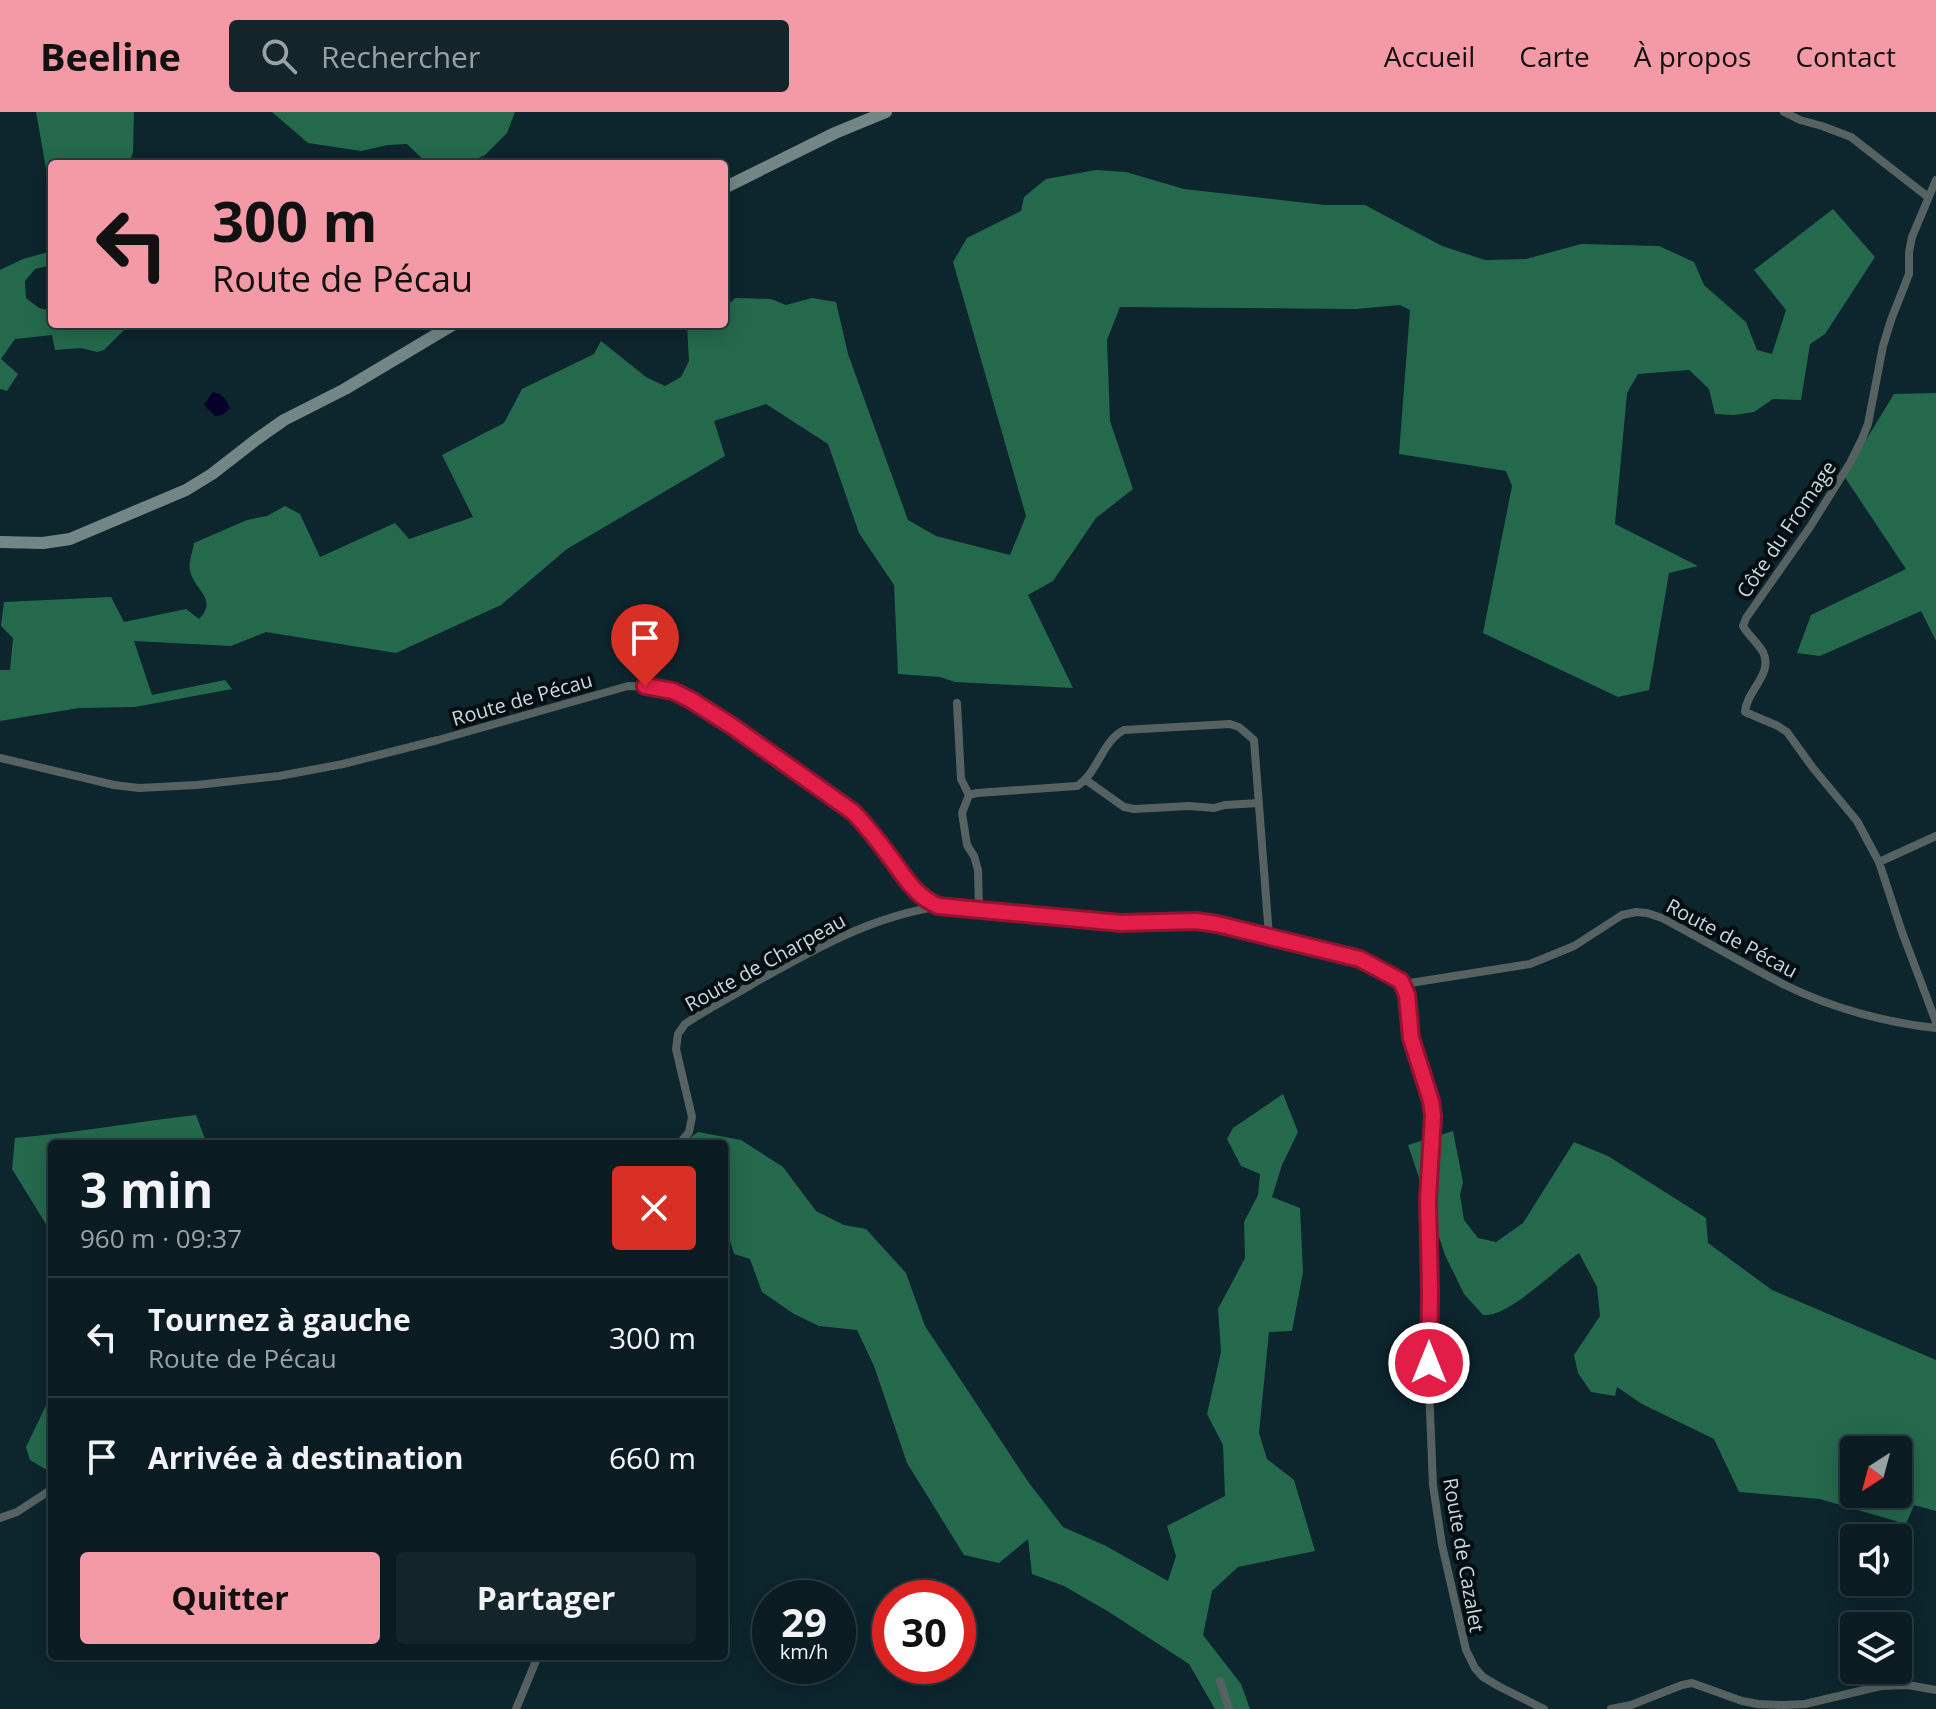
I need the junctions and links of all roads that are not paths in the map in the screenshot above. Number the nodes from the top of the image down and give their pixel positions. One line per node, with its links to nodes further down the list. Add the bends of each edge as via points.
1 (1784, 112): 5 (street, via 1851,137)
2 (880, 113): 4 (street)
3 (1936, 180): 5 (street, Côte du Fromage)
4 (728, 186)
5 (1928, 197): 14 (street, Côte du Fromage, via 1912,237 1909,274 1887,333 1862,439 1743,626 1766,664 1745,712 1787,732 1852,813)
6 (447, 328): 7 (street, via 284,420 186,490 70,539)
7 (0, 542)
8 (957, 703): 11 (street, via 961,779)
9 (0, 758): 15 (street, Route de Pécau, via 139,788 264,777 343,764 628,686 645,686 691,700 853,812)
10 (1086, 780): 11 (street, via 1070,788); 12 (street, via 1134,809); 12 (street, via 1117,734 1127,729 1230,724 1254,740)
11 (969, 795): 18 (street, via 962,813 978,870)
12 (1259, 803): 19 (street)
13 (1936, 836): 14 (street)
14 (1879, 862): 21 (street, Côte du Fromage)
15 (919, 895): 16 (street, Route de Pécau); 17 (street)
16 (938, 906): 17 (street, Route de Charpeau); 18 (street, Route de Pécau)
17 (913, 910): 23 (street, Route de Charpeau, via 797,958 685,1024 676,1049 692,1117)
18 (979, 911): 19 (street, Route de Pécau, via 1121,923 1196,921)
19 (1269, 936): 20 (street, Route de Pécau, via 1360,959)
20 (1404, 984): 22 (street, Route de Pécau, via 1530,964 1574,946 1622,915 1641,912 1818,999 1896,1023); 31 (street, Route de Cazalet, via 1411,1038 1433,1116 1429,1387 1433,1485 1442,1545 1466,1650 1475,1668)
21 (1936, 1022)
22 (1936, 1028)
23 (682, 1140)
24 (48, 1492): 25 (street)
25 (0, 1518)
26 (536, 1660): 29 (street)
27 (1220, 1681): 30 (street)
28 (1936, 1690): 32 (street, via 1881,1686 1783,1705 1742,1701 1692,1683)
29 (516, 1709)
30 (1229, 1709)
31 (1544, 1709)
32 (1611, 1709)

